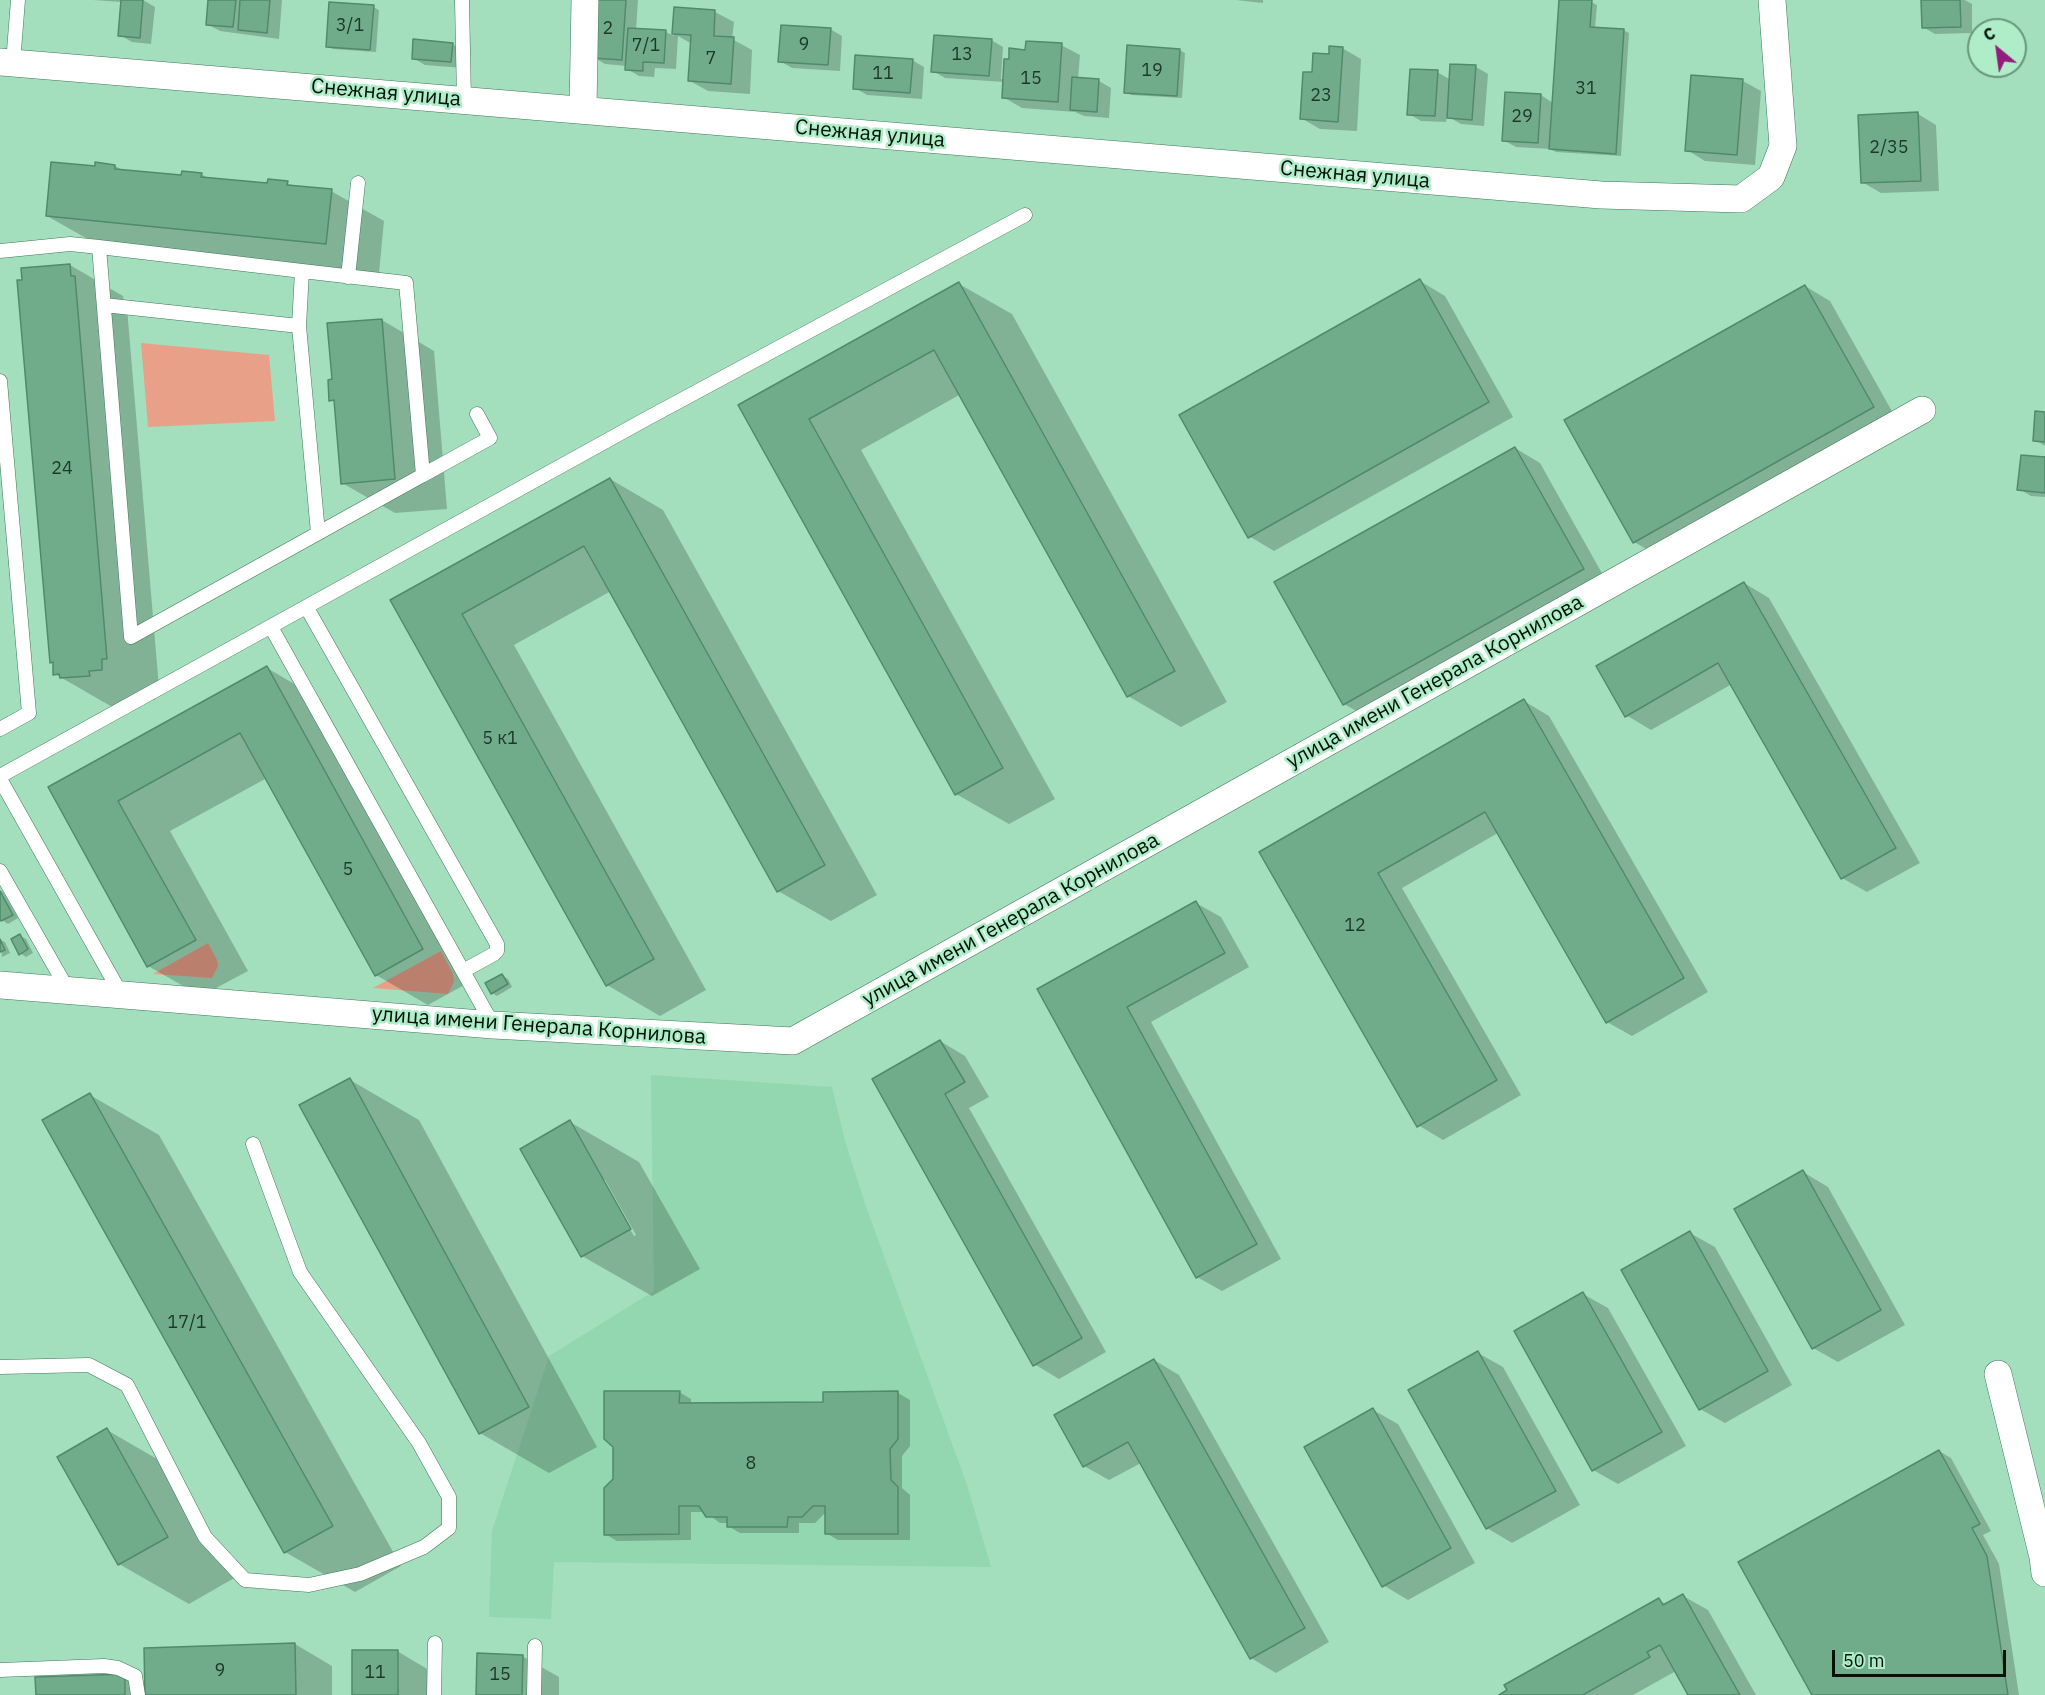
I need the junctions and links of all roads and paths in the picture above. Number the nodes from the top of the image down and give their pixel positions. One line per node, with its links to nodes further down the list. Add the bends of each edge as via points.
1 (18, 0): 5 (lane)
2 (462, 0): 6 (lane)
3 (585, 0): 7 (street)
4 (1772, 0): 7 (street, Снежная улица, via 1783,146 1771,177 1741,198 1601,195)
5 (7, 62): 6 (street, Снежная улица)
6 (464, 99): 7 (street, Снежная улица)
7 (583, 110)
8 (358, 183): 13 (lane)
9 (1025, 215): 21 (lane, via 646,419)
10 (99, 247): 11 (lane, via 70,244); 12 (lane); 14 (lane)
11 (0, 251)
12 (302, 271): 13 (lane); 15 (lane)
13 (348, 277): 19 (lane, via 406,284)
14 (104, 305): 15 (lane); 20 (lane, via 131,637)
15 (299, 326): 20 (lane)
16 (0, 381): 23 (lane, via 29,713)
17 (1922, 410): 30 (street, улица имени Генерала Корнилова, via 793,1041)
18 (477, 414): 19 (lane, via 490,438)
19 (423, 475): 20 (lane)
20 (318, 533)
21 (307, 608): 22 (lane); 26 (lane, via 497,944 494,954)
22 (271, 627): 24 (lane); 26 (lane)
23 (0, 729)
24 (0, 777): 29 (lane)
25 (0, 871): 28 (lane)
26 (463, 970): 30 (lane)
27 (0, 986): 28 (street, улица имени Генерала Корнилова)
28 (68, 990): 29 (street, улица имени Генерала Корнилова)
29 (121, 994): 30 (street, улица имени Генерала Корнилова)
30 (493, 1024)
31 (253, 1144): 32 (lane, via 300,1272 419,1443 449,1497 449,1528 424,1547 360,1574 309,1585 245,1580 205,1537 127,1385 89,1365)
32 (0, 1367)
33 (1998, 1374): 34 (street)
34 (2045, 1573)
35 (435, 1643): 39 (lane)
36 (535, 1646): 40 (lane)
37 (0, 1670): 38 (lane, via 118,1668 135,1676)
38 (138, 1695)
39 (434, 1695)
40 (534, 1695)

